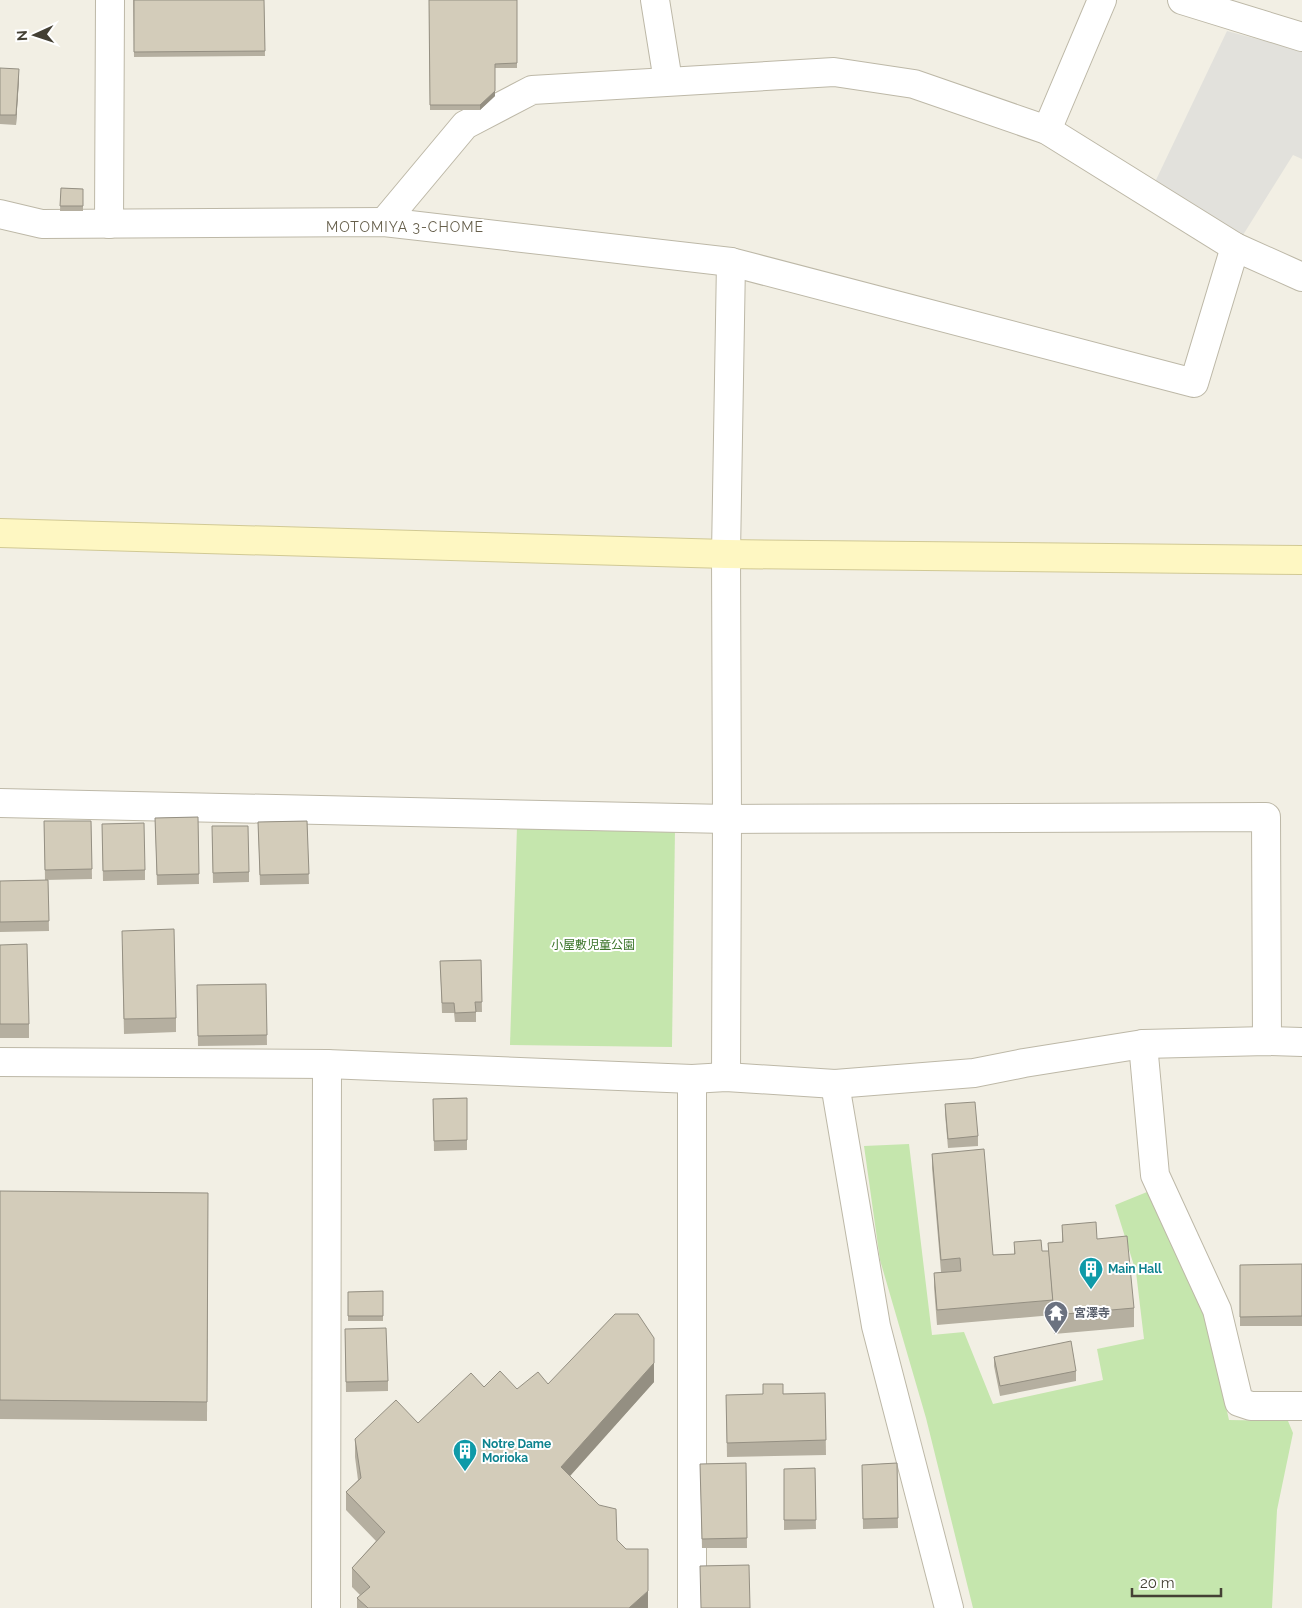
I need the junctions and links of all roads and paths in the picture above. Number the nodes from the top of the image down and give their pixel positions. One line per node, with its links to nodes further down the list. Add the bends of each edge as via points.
1 (110, 0): 10 (street)
2 (655, 0): 6 (street)
3 (1102, 0): 7 (street)
4 (1182, 0): 5 (street)
5 (1302, 37)
6 (668, 81): 7 (street, via 834,72 914,84); 9 (street, via 532,90 466,125)
7 (1047, 130): 11 (street)
8 (0, 214): 10 (street, via 42,224)
9 (384, 222): 10 (street); 12 (street)
10 (109, 224)
11 (1235, 247): 12 (street, via 1194,383); 13 (street)
12 (731, 262): 15 (street)
13 (1302, 277)
14 (0, 533): 15 (street)
15 (726, 554): 16 (street); 18 (street)
16 (1302, 560)
17 (0, 803): 18 (street)
18 (727, 819): 19 (street, via 1266,817); 24 (street)
19 (1267, 1041): 20 (street); 21 (street)
20 (1302, 1042)
21 (1144, 1044): 26 (street, via 974,1073); 27 (street, via 1155,1175 1217,1310 1239,1402 1251,1406)
22 (0, 1062): 23 (street)
23 (327, 1064): 25 (street); 28 (street)
24 (726, 1077): 25 (street); 26 (street)
25 (692, 1079): 29 (street)
26 (835, 1084): 30 (street, via 876,1326)
27 (1302, 1406)
28 (326, 1608)
29 (692, 1608)
30 (948, 1608)

